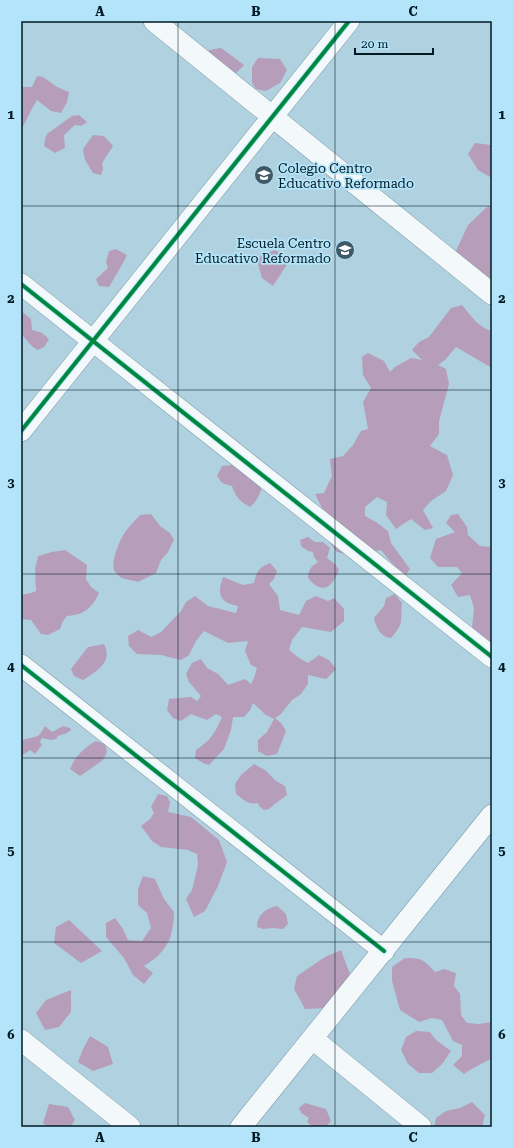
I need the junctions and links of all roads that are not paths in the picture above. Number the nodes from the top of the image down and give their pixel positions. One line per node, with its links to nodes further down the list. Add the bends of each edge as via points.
1 (154, 21): 3 (street)
2 (349, 21): 3 (street)
3 (272, 117): 5 (street); 6 (street)
4 (21, 284): 6 (street)
5 (492, 294)
6 (93, 341): 7 (street); 8 (street)
7 (21, 431)
8 (492, 657)
9 (21, 665): 11 (street)
10 (492, 815): 11 (street)
11 (384, 951): 12 (street)
12 (313, 1039): 15 (street); 16 (street)
13 (21, 1040): 14 (street)
14 (130, 1127)
15 (241, 1127)
16 (421, 1127)

